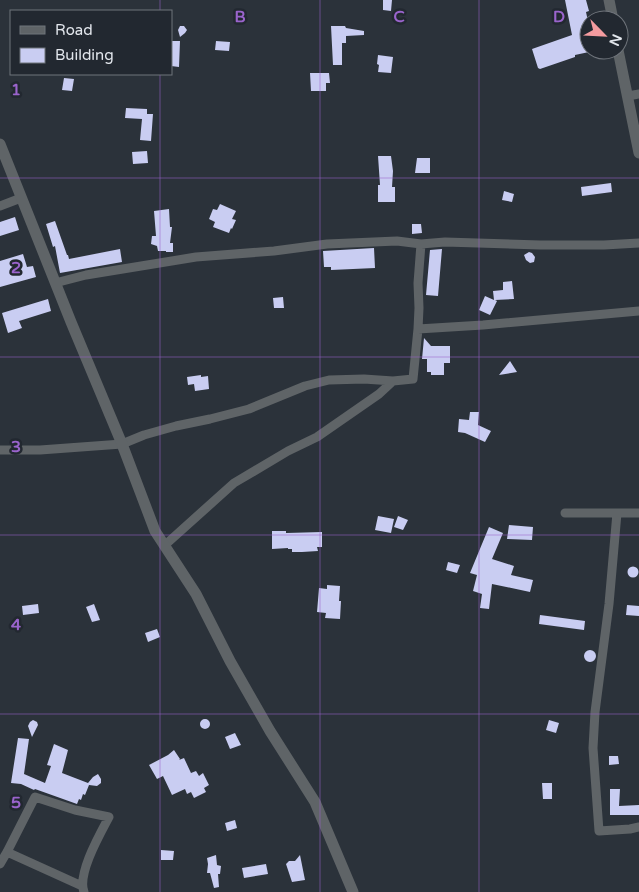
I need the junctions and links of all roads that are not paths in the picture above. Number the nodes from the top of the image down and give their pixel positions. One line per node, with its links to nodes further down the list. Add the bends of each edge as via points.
1 (622, 60): 2 (street)
2 (634, 95): 4 (street)
3 (0, 144): 5 (street)
4 (639, 154)
5 (2, 158): 6 (street)
6 (21, 198): 7 (street); 10 (street)
7 (0, 206)
8 (639, 242): 9 (street, via 604,245)
9 (421, 244): 10 (street, via 397,241 326,244 206,256); 12 (street)
10 (55, 282): 14 (street)
11 (639, 311): 12 (street)
12 (418, 329): 13 (street, via 413,379)
13 (393, 381): 14 (street, via 329,380 305,386 249,409 176,426); 19 (street, via 317,437 234,483)
14 (122, 444): 15 (street); 19 (street, via 155,531)
15 (0, 450)
16 (565, 513): 17 (street)
17 (617, 513): 18 (street); 20 (street, via 593,748 599,832)
18 (639, 513)
19 (165, 546): 24 (street, via 196,594 270,731 315,802)
20 (639, 827)
21 (7, 852): 22 (street); 23 (street); 23 (street, via 34,798 109,817 88,858)
22 (0, 864)
23 (83, 889)
24 (353, 892)

